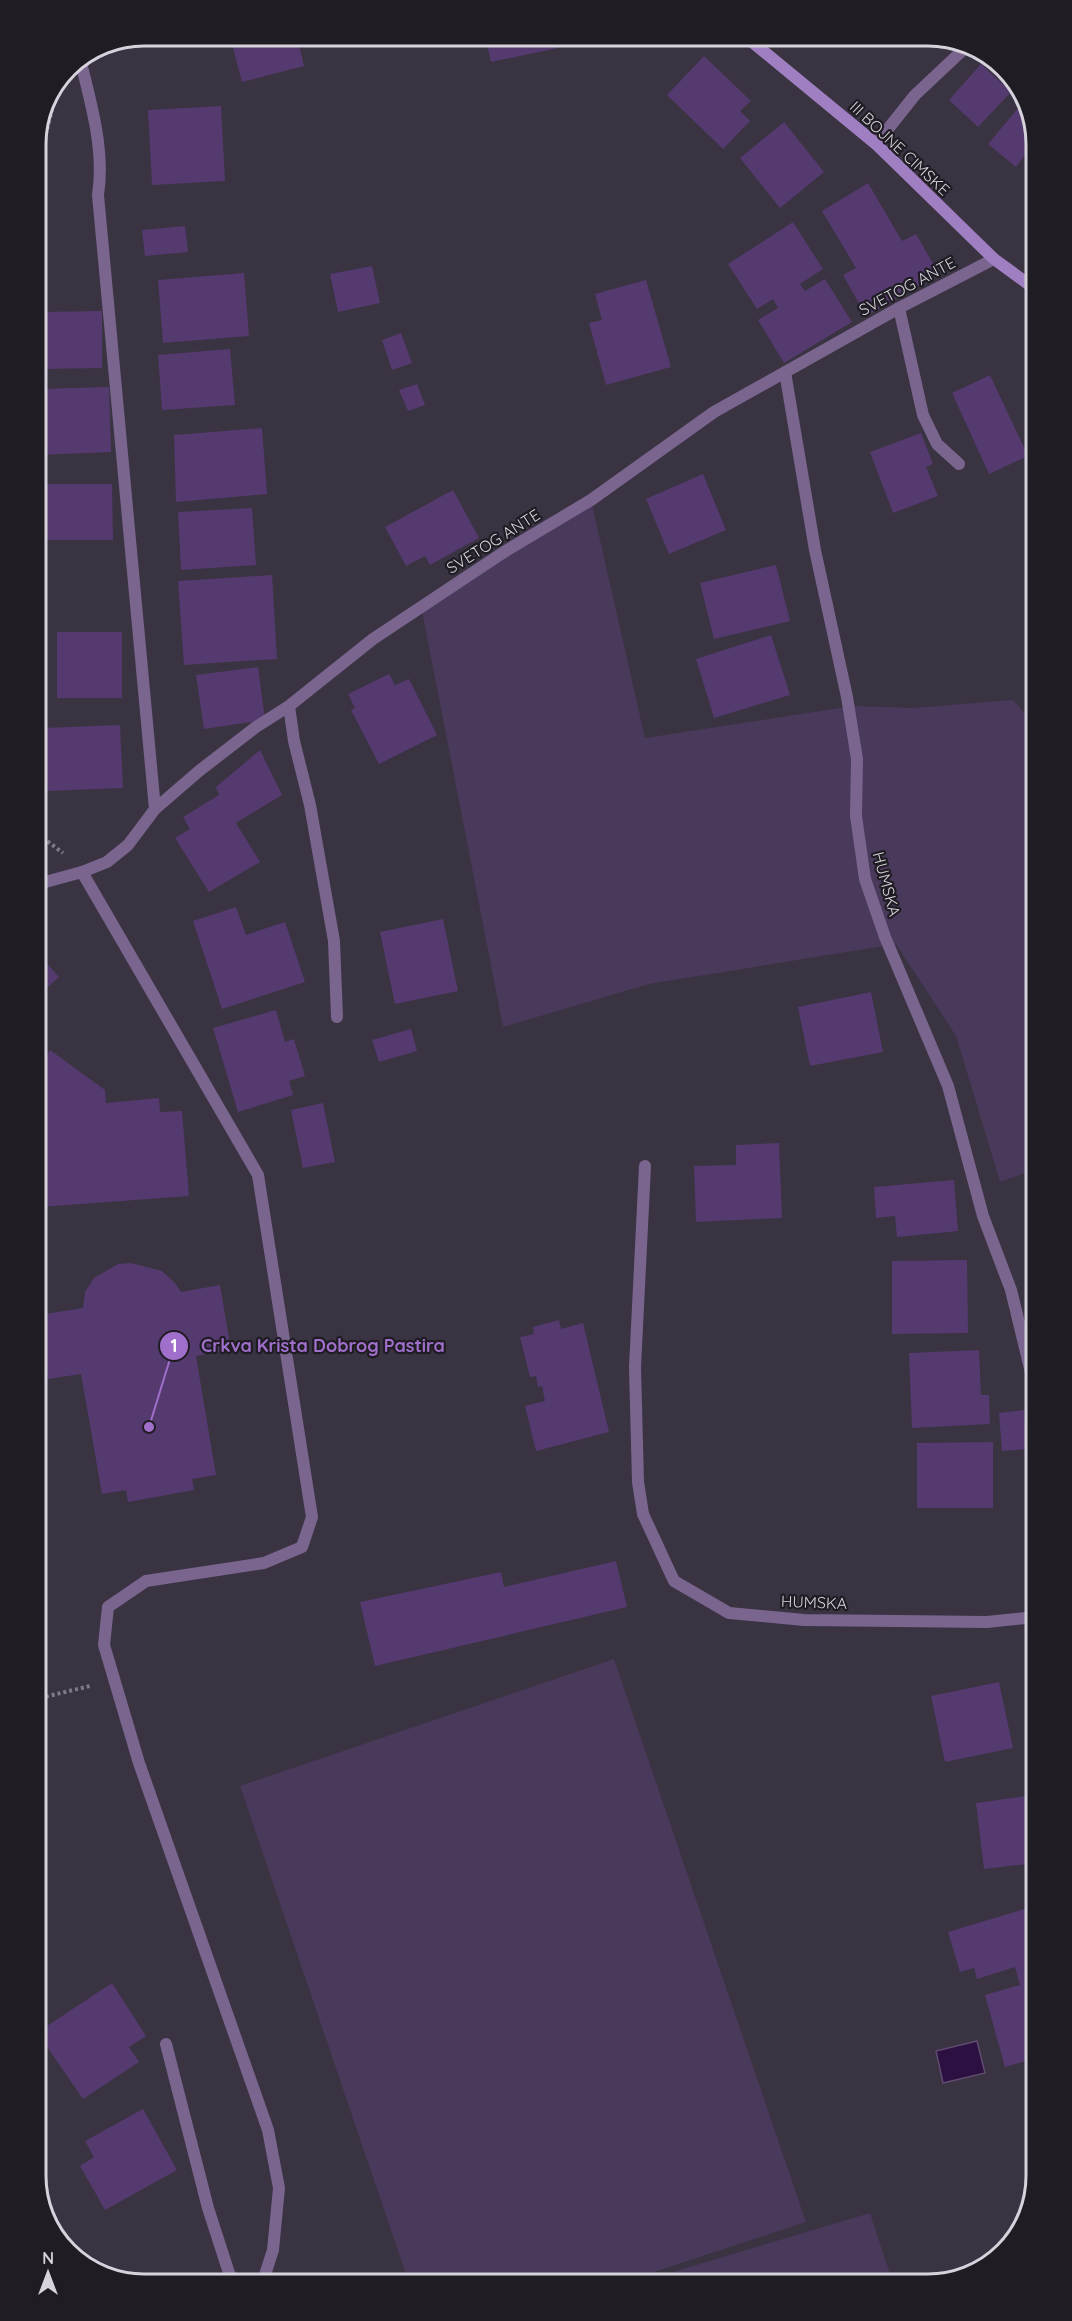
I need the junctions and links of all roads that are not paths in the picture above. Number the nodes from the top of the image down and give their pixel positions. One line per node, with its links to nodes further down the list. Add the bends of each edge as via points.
1 (759, 47): 4 (street, III BOJNE CIMSKE)
2 (961, 53): 4 (street, via 915,94)
3 (82, 69): 11 (street, via 102,173 98,195)
4 (876, 144): 5 (street, III BOJNE CIMSKE)
5 (994, 259): 6 (street, III BOJNE CIMSKE); 7 (street, SVETOG ANTE)
6 (1026, 282)
7 (899, 308): 8 (street, SVETOG ANTE); 9 (street, via 923,415 937,444)
8 (785, 372): 10 (street, SVETOG ANTE, via 714,412 591,500 421,606); 16 (street, HUMSKA, via 815,550 857,759 856,816 865,879 885,937 948,1086 983,1216)
9 (959, 464)
10 (289, 706): 11 (street, SVETOG ANTE, via 256,727); 14 (street, via 334,940)
11 (155, 809): 12 (street, SVETOG ANTE, via 128,845 107,862)
12 (82, 873): 13 (street, SVETOG ANTE); 20 (street, via 258,1175 312,1517 302,1547 264,1563 146,1581 108,1607 104,1645 139,1763 268,2130 279,2188 273,2250)
13 (47, 882)
14 (337, 1017)
15 (645, 1166): 17 (street, HUMSKA, via 635,1367 638,1482 643,1514 674,1581 729,1612 804,1620 987,1622)
16 (1026, 1338)
17 (1026, 1618)
18 (166, 2044): 19 (street, via 208,2208)
19 (230, 2274)
20 (265, 2274)

